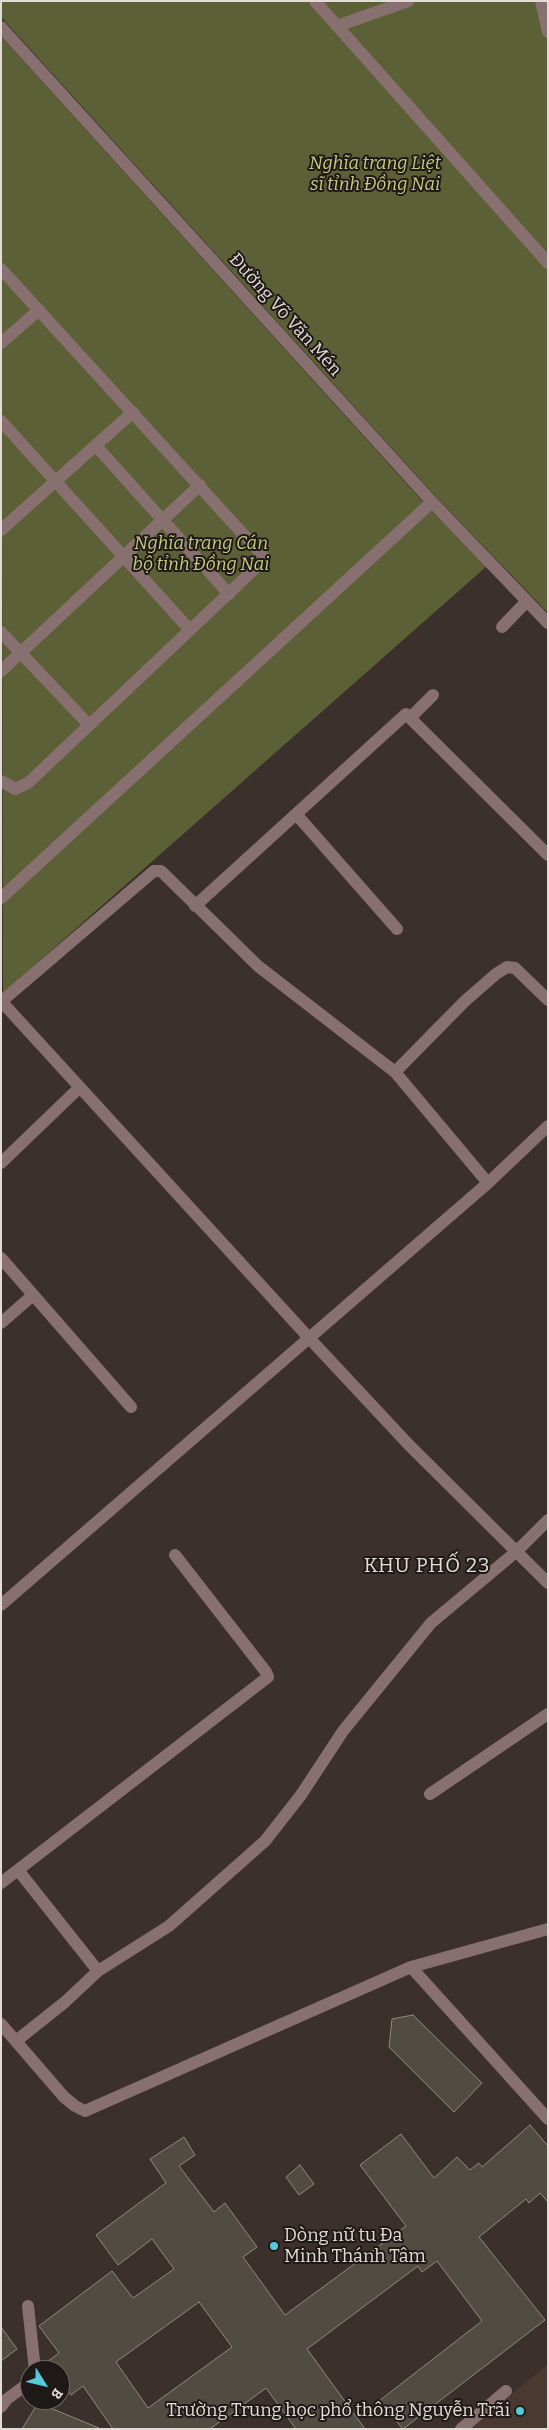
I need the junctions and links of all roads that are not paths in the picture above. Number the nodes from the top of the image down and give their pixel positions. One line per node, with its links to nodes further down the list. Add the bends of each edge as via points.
1 (315, 1): 4 (street)
2 (408, 1): 4 (street)
3 (541, 1): 6 (street)
4 (337, 26): 7 (street)
5 (1, 27): 16 (street, Đường Võ Văn Mén)
6 (548, 32)
7 (548, 263)
8 (1, 269): 9 (street)
9 (39, 310): 10 (street); 11 (street)
10 (1, 343)
11 (133, 412): 13 (street); 15 (street)
12 (1, 421): 14 (street)
13 (96, 446): 14 (street); 17 (street)
14 (56, 482): 18 (street); 19 (street)
15 (200, 486): 17 (street); 20 (street, via 264,557 263,562)
16 (432, 502): 21 (street, Đường Võ Văn Mén); 34 (street)
17 (163, 521): 19 (street); 20 (street)
18 (1, 530)
19 (124, 556): 24 (street); 26 (street)
20 (229, 594): 24 (street)
21 (527, 601): 22 (street, Đường Võ Văn Mén); 23 (street)
22 (548, 623)
23 (502, 627)
24 (190, 630): 30 (street)
25 (1, 632): 26 (street)
26 (21, 653): 27 (street); 30 (street)
27 (1, 671)
28 (434, 695): 29 (street)
29 (410, 718): 32 (street, via 406,714); 33 (street)
30 (90, 725): 31 (street, via 20,789)
31 (1, 781)
32 (296, 814): 35 (street); 36 (street)
33 (548, 855)
34 (1, 898)
35 (195, 906): 38 (street, via 161,871 154,871); 39 (street, via 258,966)
36 (397, 929)
37 (548, 1000): 39 (street, via 515,968 507,967 465,1001)
38 (2, 1001): 40 (street)
39 (395, 1072): 43 (street)
40 (79, 1088): 42 (street); 47 (street)
41 (548, 1126): 43 (street)
42 (1, 1163)
43 (488, 1183): 47 (street)
44 (1, 1258): 45 (street)
45 (33, 1295): 46 (street); 48 (street)
46 (1, 1323)
47 (310, 1339): 50 (street, via 409,1445); 53 (street)
48 (131, 1406)
49 (548, 1520): 50 (street)
50 (517, 1552): 52 (street); 60 (street, via 425,1630 343,1732 266,1841 169,1926)
51 (175, 1555): 56 (street, via 268,1677)
52 (548, 1583)
53 (1, 1605)
54 (548, 1714): 55 (street)
55 (430, 1794)
56 (18, 1870): 57 (street); 60 (street)
57 (1, 1883)
58 (548, 1929): 59 (street)
59 (411, 1967): 62 (street, via 85,2111 64,2097); 63 (street)
60 (98, 1972): 62 (street)
61 (1, 2024): 62 (street)
62 (16, 2041)
63 (548, 2119)
64 (28, 2306): 65 (street)
65 (33, 2360)
66 (20, 2390): 68 (street)
67 (506, 2391): 69 (street)
68 (1, 2407)
69 (461, 2429)

